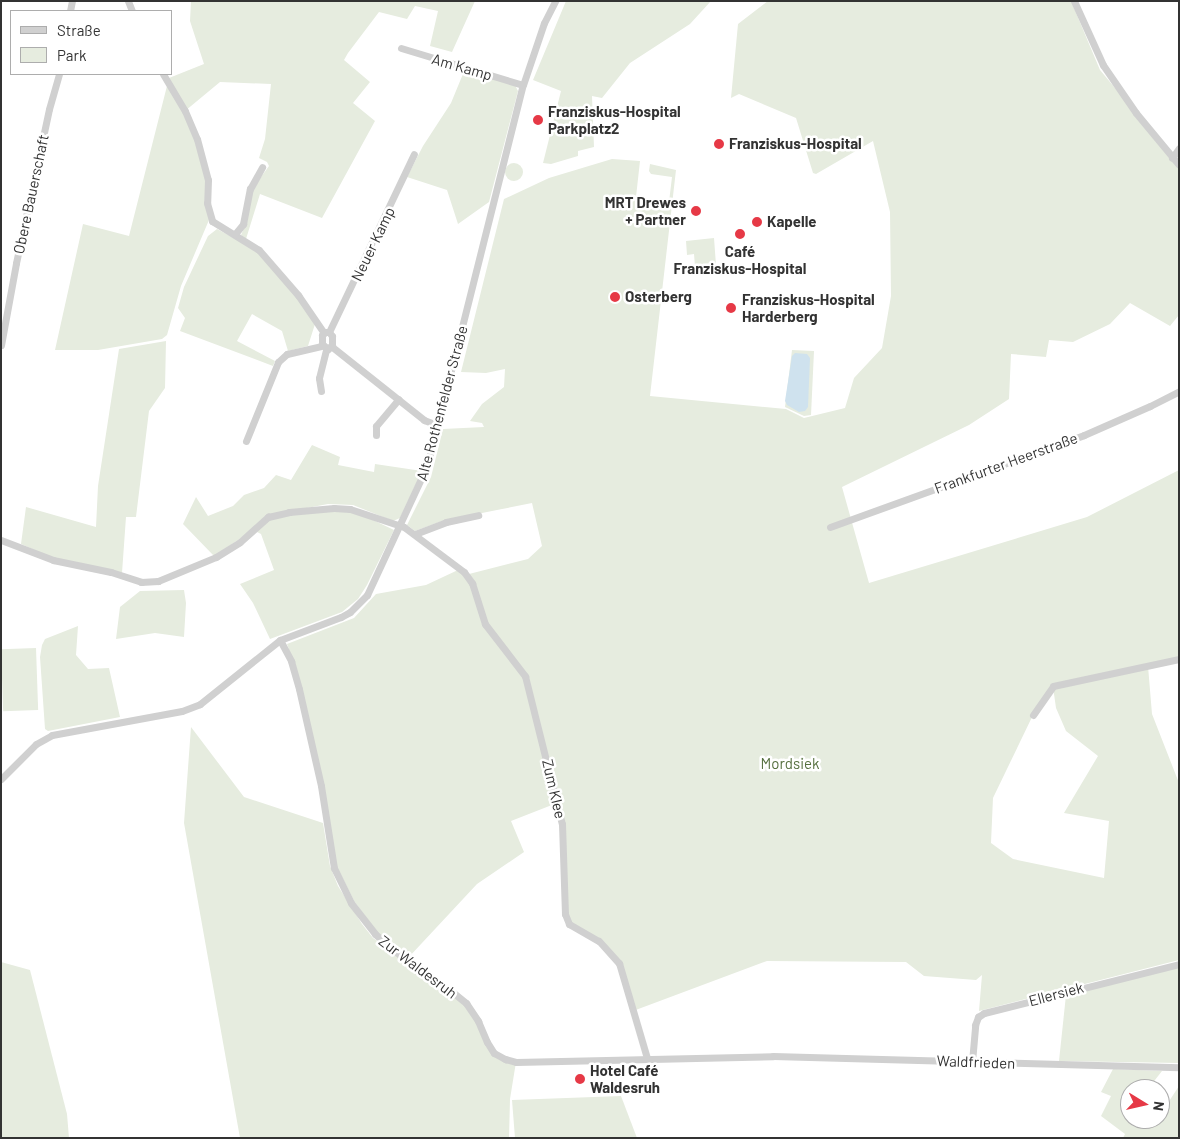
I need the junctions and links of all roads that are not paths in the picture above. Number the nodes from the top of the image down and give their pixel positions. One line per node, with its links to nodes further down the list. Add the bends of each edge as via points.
1 (555, 1): 6 (street, Alte Rothenfelder Straße)
2 (1074, 1): 9 (street, via 1103,65)
3 (401, 48): 6 (street, Am Kamp)
4 (59, 75): 14 (street, Obere Bauerschaft)
5 (165, 75): 12 (street, via 197,139 208,180 212,221)
6 (523, 85): 19 (street, Alte Rothenfelder Straße)
7 (1179, 148): 9 (street)
8 (414, 154): 13 (street, Neuer Kamp)
9 (1172, 158): 10 (street)
10 (1179, 165)
11 (262, 167): 12 (street, via 251,184 243,224)
12 (235, 234): 13 (street, via 259,250)
13 (327, 332): 15 (street)
14 (1, 344)
15 (327, 347): 16 (street, via 319,378); 18 (street); 21 (street, via 287,354 278,362)
16 (321, 391)
17 (1179, 391): 24 (street, Frankfurter Heerstraße, via 1084,435)
18 (399, 399): 19 (street, via 424,420); 20 (street, via 376,426)
19 (438, 425): 23 (street, Alte Rothenfelder Straße, via 421,484)
20 (376, 435)
21 (246, 442)
22 (478, 514): 25 (street)
23 (400, 526): 25 (street, Zum Klee); 26 (street, via 350,509 289,512 268,517 240,542 216,557 158,582 141,582 53,560); 27 (street, Alte Rothenfelder Straße, via 367,595 358,605 341,617)
24 (830, 526)
25 (415, 534): 33 (street, Zum Klee, via 472,582 485,624 525,676 562,824 565,914 569,924 599,941 619,963)
26 (1, 540)
27 (280, 640): 30 (street, Alte Rothenfelder Straße, via 200,704 182,711 52,736 36,744); 33 (street, Zur Waldesruh, via 291,661 299,689 321,786 334,868 351,903 375,934 466,1003 494,1053 505,1059 516,1062)
28 (1179, 659): 29 (street, via 1053,686)
29 (1033, 715)
30 (1, 779)
31 (1179, 964): 34 (street, Ellersiek, via 984,1013 978,1017 975,1026)
32 (773, 1056): 33 (street, Zur Waldesruh); 34 (street, Waldfrieden)
33 (647, 1058)
34 (972, 1062): 35 (street, Waldfrieden)
35 (1179, 1067)

